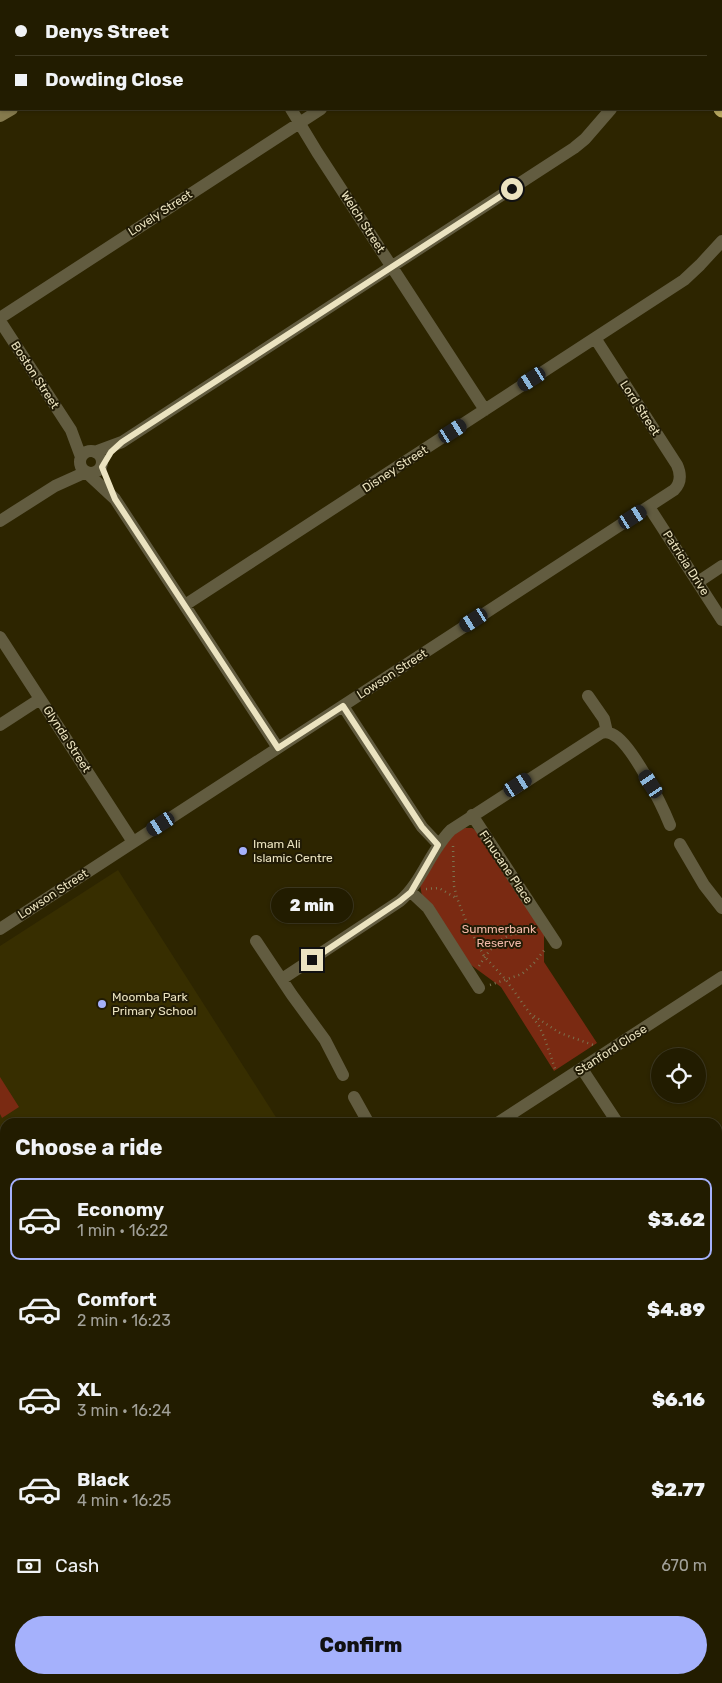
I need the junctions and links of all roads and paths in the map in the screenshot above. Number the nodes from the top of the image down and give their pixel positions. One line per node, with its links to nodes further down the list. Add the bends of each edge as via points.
1 (292, 110): 4 (street, Welch Street)
2 (320, 110): 4 (street, Lovely Street)
3 (611, 110): 6 (street, via 574,148)
4 (300, 123): 6 (street, Welch Street); 7 (street, Lovely Street)
5 (722, 241): 8 (street, Disney Street, via 684,280)
6 (392, 266): 9 (street, Welch Street); 11 (street)
7 (0, 319): 10 (street, Boston Street)
8 (595, 338): 9 (street, Disney Street); 16 (street, Lord Street, via 677,465)
9 (485, 410): 23 (street, Disney Street)
10 (71, 430): 12 (street, Boston Street); 13 (street, Boston Street)
11 (122, 442): 12 (street); 14 (street)
12 (94, 451): 13 (street, via 86,452); 14 (street, via 100,456)
13 (81, 458): 15 (street, via 81,466); 17 (street)
14 (102, 466): 15 (street, via 97,472); 18 (street)
15 (86, 472): 17 (street); 18 (street)
16 (680, 480): 19 (street, Lowson Street, via 674,490)
17 (55, 486): 20 (street)
18 (115, 499): 23 (street)
19 (649, 507): 22 (street, Patricia Drive); 28 (street, Lowson Street)
20 (0, 521)
21 (722, 566): 22 (street)
22 (698, 582): 24 (street, Patricia Drive)
23 (186, 605): 31 (street)
24 (722, 620)
25 (0, 637): 27 (street, Glynda Street)
26 (588, 696): 30 (street, via 604,719)
27 (40, 699): 29 (street); 34 (street, Glynda Street)
28 (343, 706): 31 (street, Lowson Street); 37 (street, via 422,827)
29 (0, 725)
30 (607, 732): 32 (street, via 596,735); 33 (street, via 622,742 640,766)
31 (278, 748): 34 (street, Lowson Street)
32 (472, 815): 37 (street, via 451,830); 42 (street, Finucane Place)
33 (670, 825)
34 (133, 842): 43 (street, Lowson Street)
35 (453, 843): 40 (path)
36 (680, 844): 41 (street)
37 (438, 845): 39 (street)
38 (424, 890): 40 (path, via 439,888)
39 (411, 892): 47 (street, via 428,908); 49 (street)
40 (457, 898): 46 (path)
41 (722, 908)
42 (545, 925): 45 (street, Finucane Place); 46 (path, via 510,935)
43 (0, 929)
44 (256, 941): 49 (street)
45 (555, 942): 50 (path, via 527,970)
46 (485, 956): 47 (path, via 479,966); 50 (path)
47 (468, 973): 51 (street)
48 (722, 977): 53 (street, Stanford Close)
49 (282, 979): 55 (street, via 325,1040)
50 (506, 980): 51 (path); 52 (path)
51 (479, 988)
52 (531, 1013): 53 (path, via 560,1033 595,1045); 56 (path, via 546,1038 555,1070)
53 (603, 1054): 54 (street, Stanford Close)
54 (582, 1069): 56 (street, Stanford Close); 60 (street)
55 (343, 1075)
56 (562, 1081): 59 (street, Stanford Close)
57 (354, 1096): 58 (street)
58 (366, 1118)
59 (505, 1118)
60 (614, 1118)

